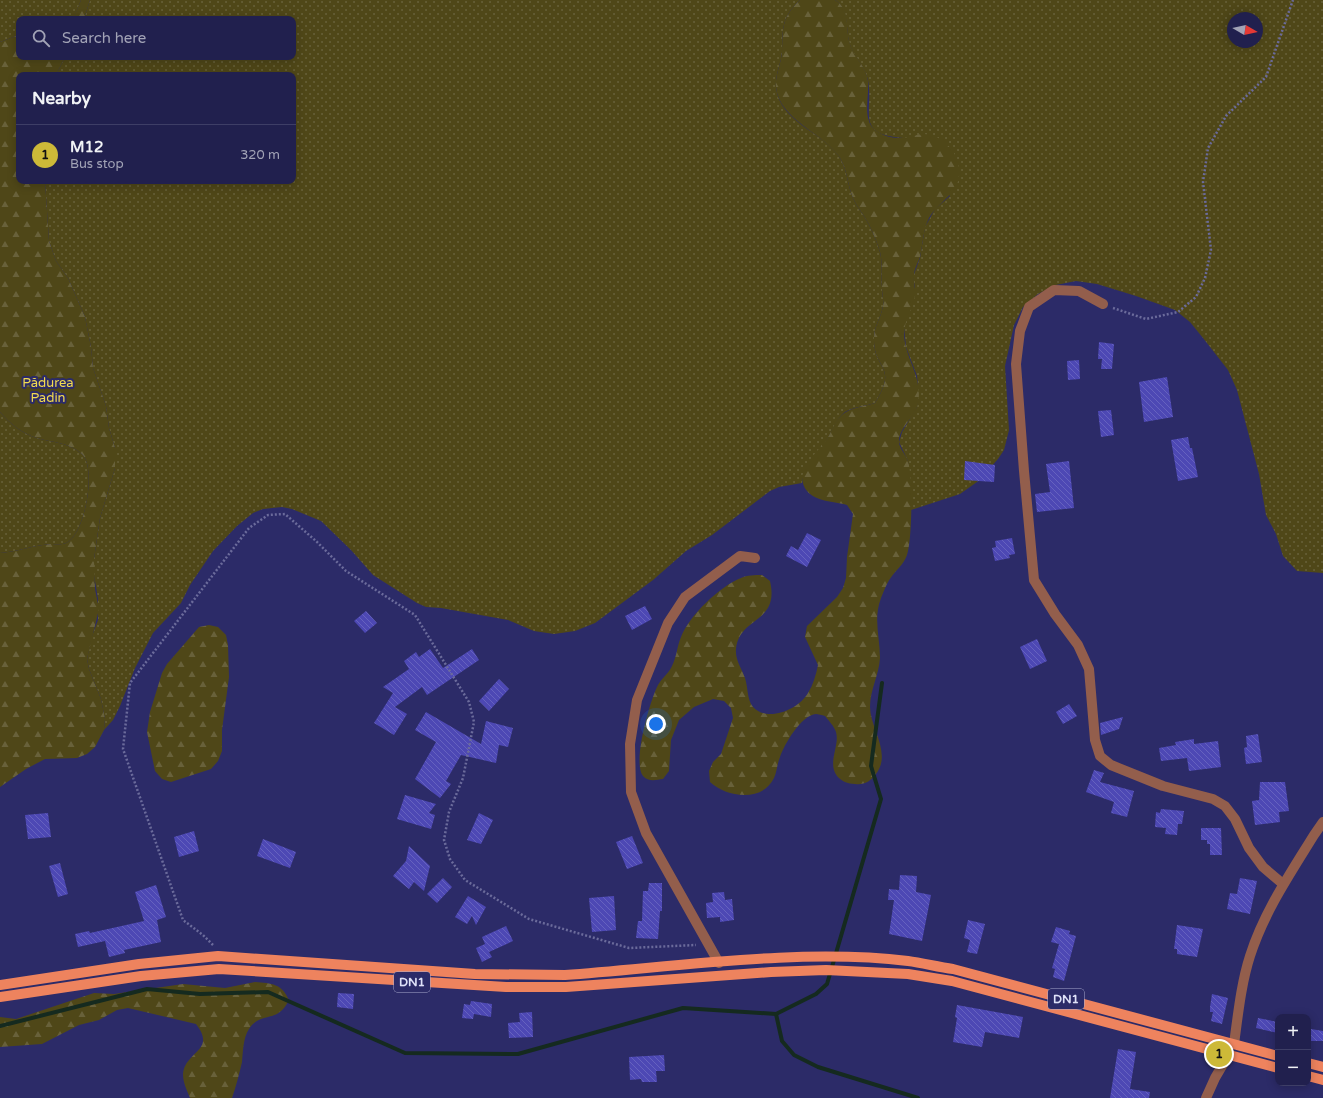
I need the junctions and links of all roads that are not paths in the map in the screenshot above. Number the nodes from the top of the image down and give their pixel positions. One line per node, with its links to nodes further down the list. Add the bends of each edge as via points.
1 (1103, 304): 4 (street, via 1079,291 1054,290 1029,307 1020,331 1016,364 1034,580 1078,645 1089,669 1095,740 1100,756 1111,765 1150,781 1213,799 1226,806 1249,848 1263,866)
2 (755, 558): 5 (street, via 740,556 685,598 668,623 637,700 630,744 631,792 646,833)
3 (1323, 822): 4 (street)
4 (1284, 884): 8 (street, via 1266,916 1250,956)
5 (719, 963): 6 (main road, DN1, via 565,975 533,975 475,974 218,956 139,964); 8 (main road, DN1, via 852,958 908,962 953,969)
6 (0, 985)
7 (0, 997): 9 (main road, DN1, via 141,976 219,969 506,987 566,987 771,972 852,970 908,974 952,981)
8 (1234, 1044): 10 (main road, DN1)
9 (1229, 1054): 12 (main road, DN1); 16 (street)
10 (1275, 1055)
11 (1311, 1065): 13 (main road)
12 (1275, 1067)
13 (1323, 1067)
14 (1311, 1077): 15 (main road)
15 (1323, 1080)
16 (1206, 1098)

